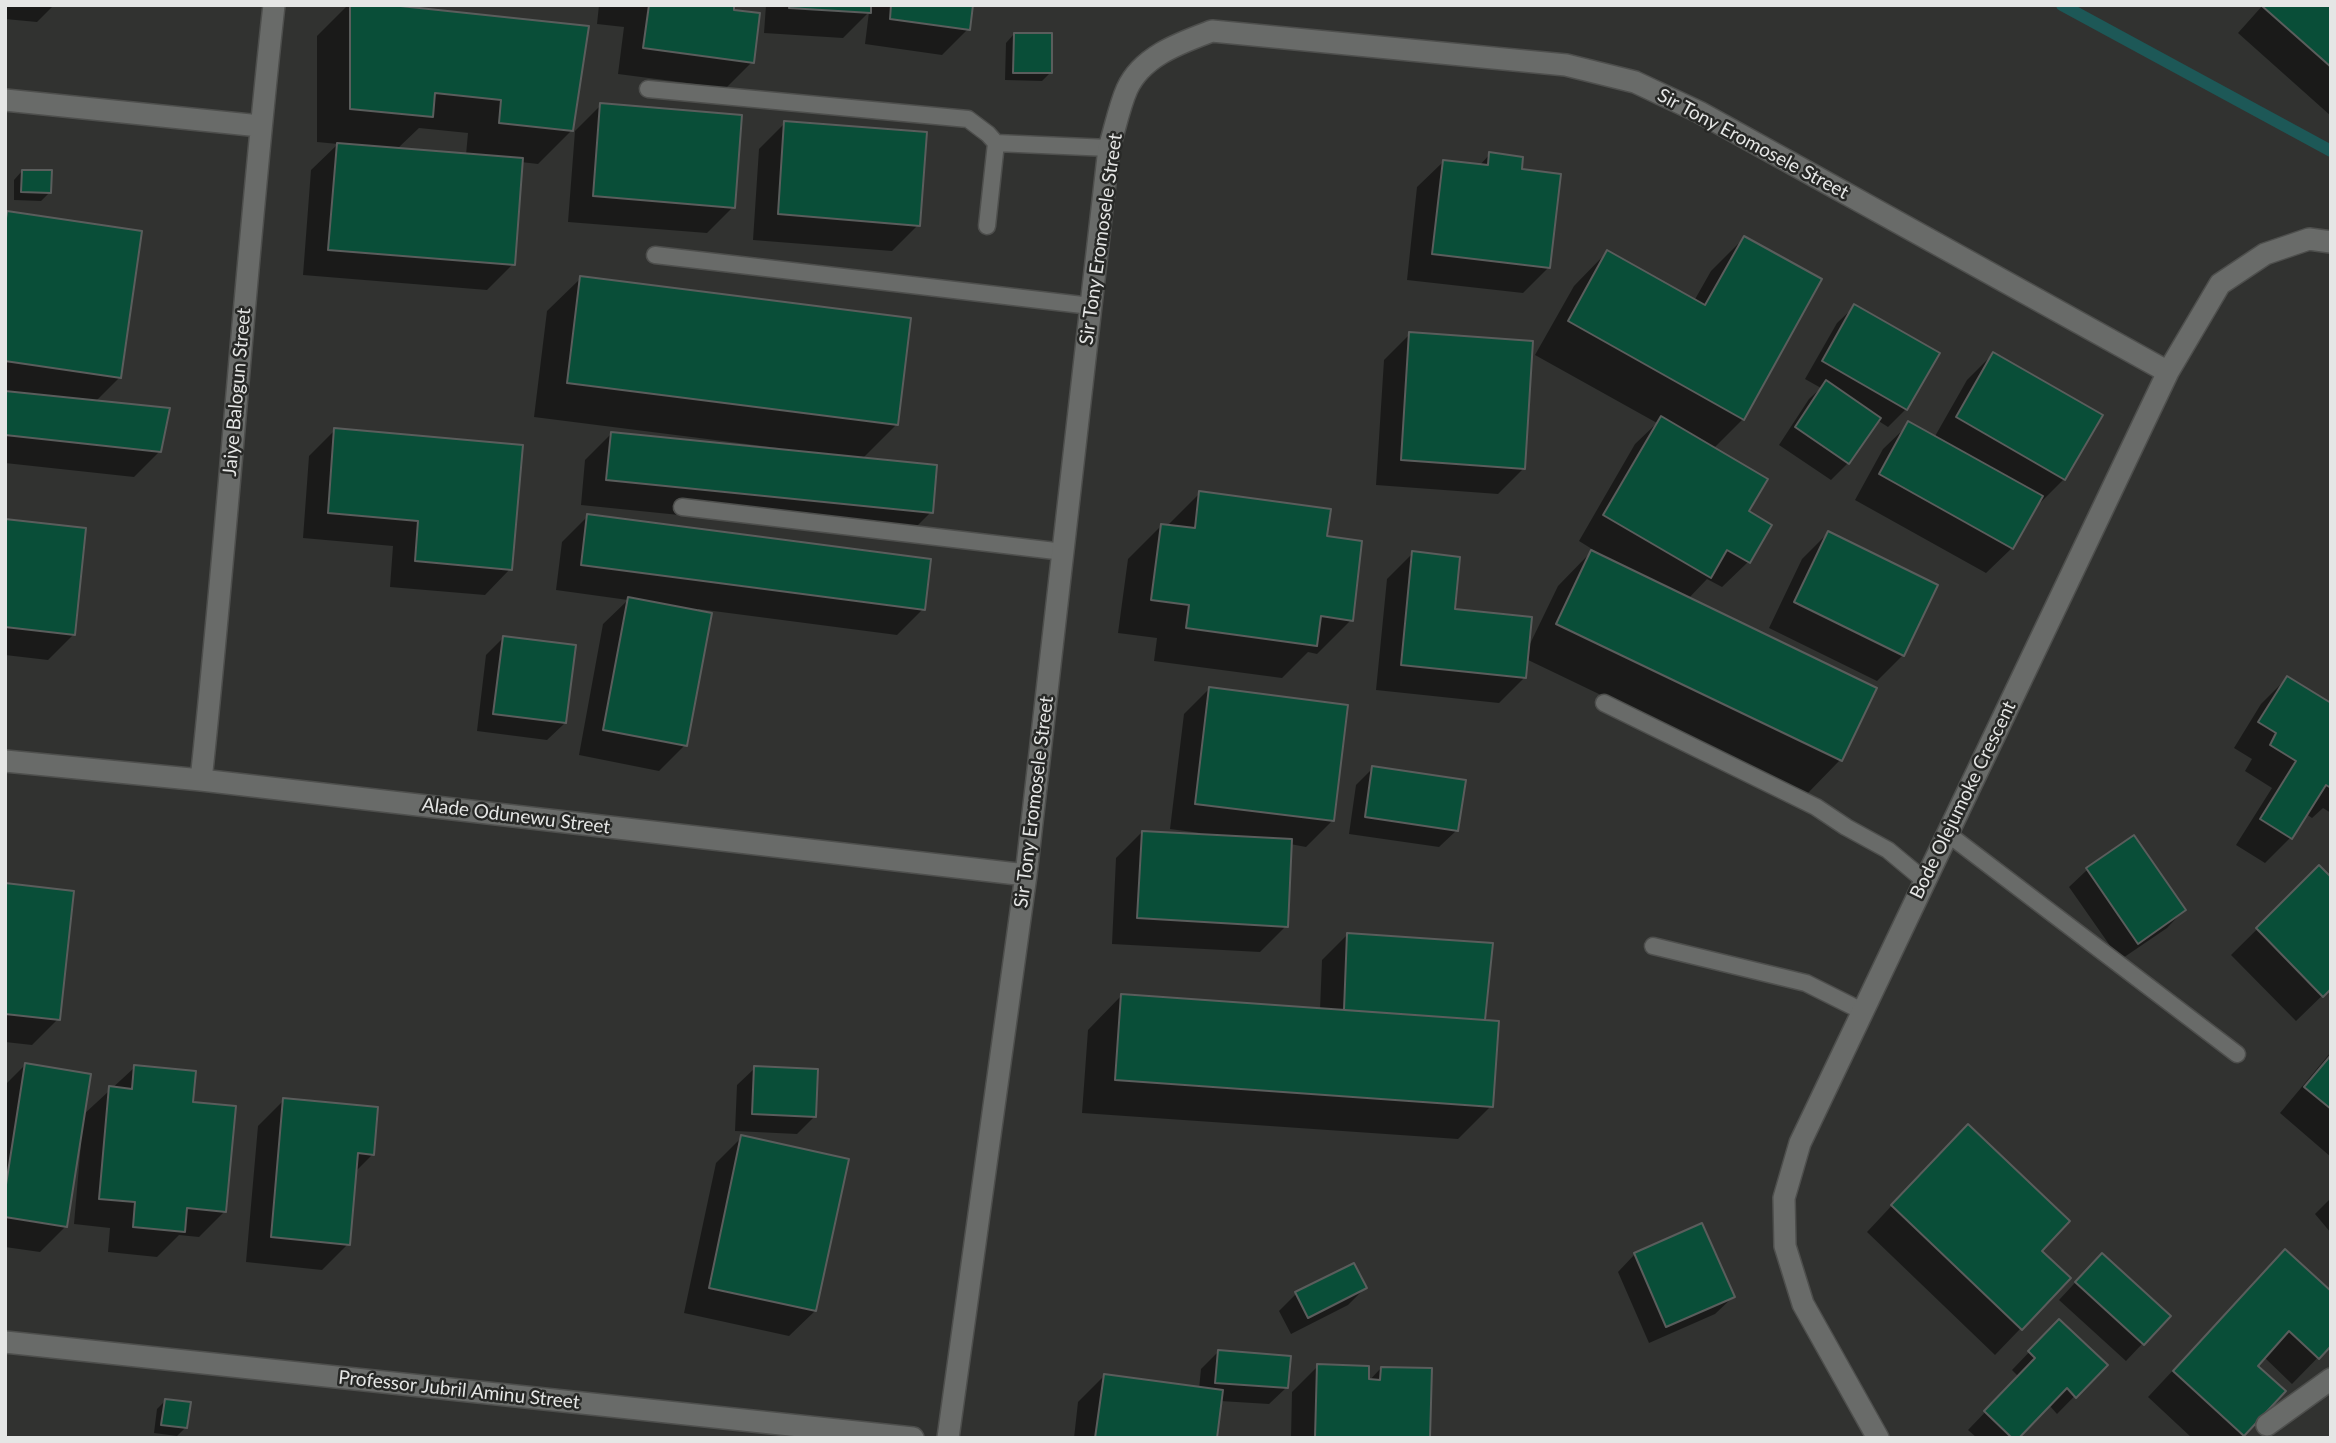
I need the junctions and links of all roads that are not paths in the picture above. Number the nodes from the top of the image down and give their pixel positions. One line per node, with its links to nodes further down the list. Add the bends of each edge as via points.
1 (274, 5): 4 (street, Jaiye Balogun Street)
2 (648, 89): 5 (lane, via 968,119)
3 (5, 100): 4 (street)
4 (260, 126): 16 (street, Jaiye Balogun Street)
5 (996, 143): 6 (lane); 7 (lane)
6 (1110, 148): 10 (street, Sir Tony Eromosele Street); 11 (street, Sir Tony Eromosele Street, via 1128,88 1147,62 1212,31 1566,65 1635,82 1699,112)
7 (987, 226)
8 (2331, 242): 11 (street, Bode Olejumoke Crescent, via 2309,239 2265,254 2220,284)
9 (655, 255): 10 (lane)
10 (1091, 306): 13 (street, Sir Tony Eromosele Street)
11 (2168, 372): 17 (street, Bode Olejumoke Crescent)
12 (682, 507): 13 (lane)
13 (1064, 552): 18 (street, Sir Tony Eromosele Street)
14 (1604, 703): 19 (lane, via 1816,807 1888,850)
15 (5, 761): 16 (street, Alade Odunewu Street)
16 (201, 780): 18 (street, Alade Odunewu Street)
17 (1948, 834): 19 (street, Bode Olejumoke Crescent); 22 (lane)
18 (1026, 875): 27 (street, Sir Tony Eromosele Street)
19 (1924, 880): 21 (street, Bode Olejumoke Crescent)
20 (1653, 947): 21 (lane, via 1806,983)
21 (1864, 1012): 28 (street, Bode Olejumoke Crescent, via 1800,1143 1784,1198 1784,1246 1803,1304)
22 (2237, 1054)
23 (5, 1342): 26 (street, Professor Jubril Aminu Street)
24 (2331, 1379): 25 (street)
25 (2267, 1425)
26 (913, 1438)
27 (948, 1438)
28 (1878, 1438)

